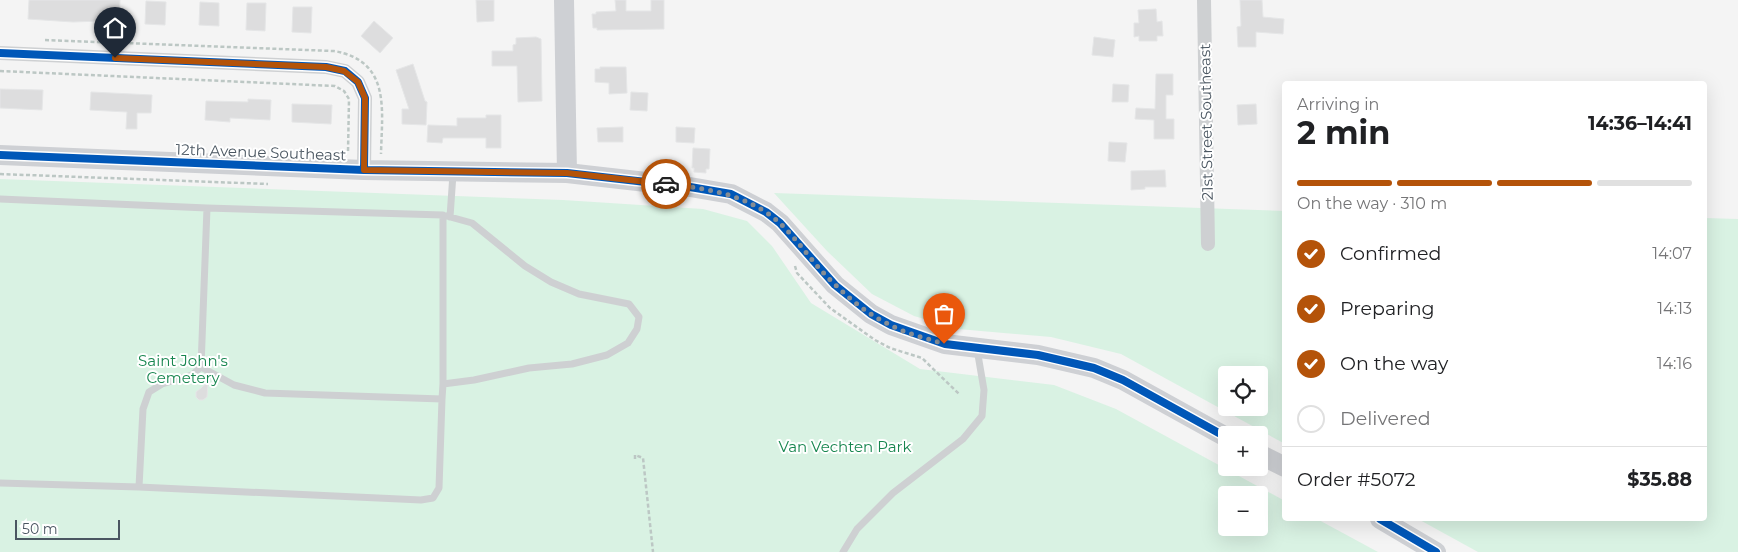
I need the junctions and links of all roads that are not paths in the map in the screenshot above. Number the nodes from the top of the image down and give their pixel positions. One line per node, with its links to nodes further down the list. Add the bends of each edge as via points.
1 (564, 0): 7 (street)
2 (1204, 0): 11 (street, 21st Street Southeast)
3 (0, 53): 5 (street, via 326,67 344,71 358,82 365,98)
4 (0, 155): 5 (street, 12th Avenue Southeast)
5 (364, 170): 6 (street, 12th Avenue Southeast)
6 (453, 171): 7 (street, 12th Avenue Southeast); 10 (lane)
7 (567, 173): 12 (street, 12th Avenue Southeast, via 714,190 750,202 780,223 819,268 871,314 891,325 944,344)
8 (0, 199): 9 (lane)
9 (207, 208): 10 (lane); 13 (lane)
10 (447, 216): 14 (lane); 14 (lane, via 472,224 551,282 579,294 629,304 639,317 628,343 607,355 572,364 529,368)
11 (1208, 244)
12 (977, 349): 16 (street, 12th Avenue Southeast, via 1038,355 1094,368 1124,380); 22 (lane, via 984,390 982,416 963,439 893,493 857,529)
13 (201, 367): 15 (lane, via 234,384 265,393); 20 (lane, via 192,375 162,384 149,392 143,409)
14 (443, 384): 15 (lane)
15 (442, 399): 20 (lane, via 439,488 433,498)
16 (1218, 433)
17 (1268, 458): 18 (street)
18 (1282, 466)
19 (0, 483): 20 (lane)
20 (139, 487)
21 (1383, 521): 23 (street)
22 (843, 552)
23 (1436, 552)

